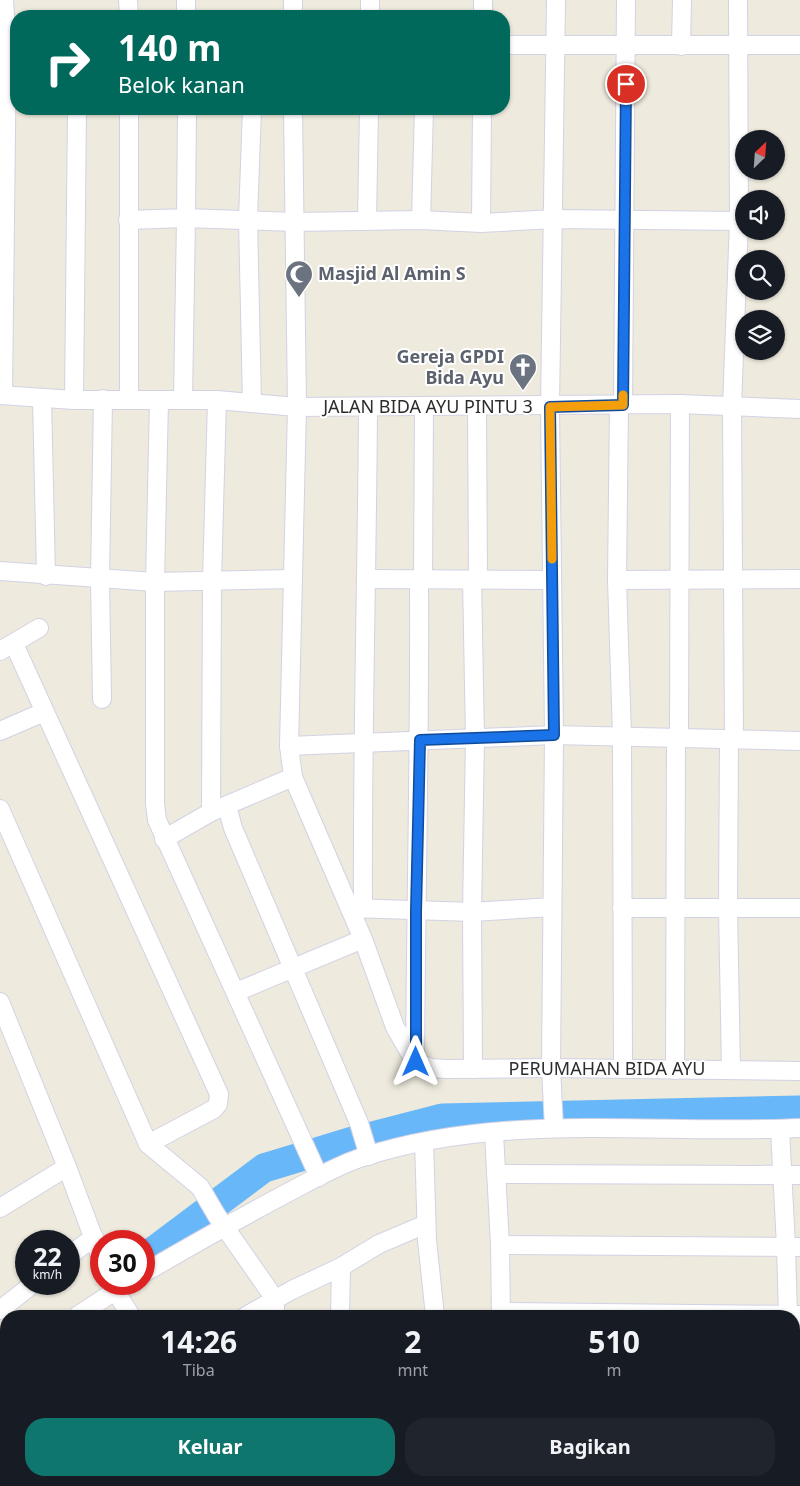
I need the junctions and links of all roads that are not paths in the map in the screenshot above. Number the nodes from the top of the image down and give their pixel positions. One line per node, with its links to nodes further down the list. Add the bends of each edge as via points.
1 (4, 0): 6 (street)
2 (556, 0): 9 (street)
3 (626, 0): 10 (street)
4 (682, 0): 11 (street)
5 (738, 0): 12 (street)
6 (8, 45): 33 (street)
7 (510, 45): 9 (street)
8 (800, 45): 12 (street)
9 (556, 46): 10 (street); 24 (street)
10 (626, 46): 11 (street); 27 (street)
11 (681, 46): 12 (street)
12 (737, 46): 21 (street)
13 (77, 115): 37 (street)
14 (129, 115): 25 (street)
15 (187, 115): 22 (street)
16 (252, 115): 23 (street)
17 (293, 115): 30 (street)
18 (369, 115): 28 (street)
19 (424, 115): 26 (street)
20 (482, 115): 31 (street)
21 (739, 190)
22 (186, 218): 23 (street); 25 (street); 39 (street)
23 (248, 219): 30 (street); 41 (street)
24 (554, 219): 27 (street); 31 (street); 47 (street)
25 (128, 220): 36 (street)
26 (421, 220): 28 (street); 31 (street)
27 (625, 220): 29 (street); 43 (street)
28 (367, 221): 30 (street)
29 (735, 221)
30 (294, 222): 49 (street)
31 (481, 223)
32 (738, 240): 48 (street)
33 (2, 395): 34 (street, JALAN BIDA AYU PINTU 3)
34 (42, 398): 37 (street, JALAN BIDA AYU PINTU 3); 52 (street)
35 (102, 399): 36 (street, JALAN BIDA AYU PINTU 3); 37 (street, JALAN BIDA AYU PINTU 3); 59 (street)
36 (129, 399): 38 (street, JALAN BIDA AYU PINTU 3)
37 (74, 400)
38 (159, 400): 39 (street, JALAN BIDA AYU PINTU 3); 64 (street)
39 (183, 400): 40 (street, JALAN BIDA AYU PINTU 3)
40 (217, 400): 41 (street, JALAN BIDA AYU PINTU 3); 63 (street)
41 (252, 403): 49 (street, JALAN BIDA AYU PINTU 3)
42 (680, 404): 43 (street, JALAN BIDA AYU PINTU 3); 48 (street, JALAN BIDA AYU PINTU 3); 56 (street)
43 (621, 405): 47 (street, JALAN BIDA AYU PINTU 3); 62 (street)
44 (368, 407): 45 (street, JALAN BIDA AYU PINTU 3); 49 (street, JALAN BIDA AYU PINTU 3); 54 (street)
45 (424, 407): 46 (street, JALAN BIDA AYU PINTU 3); 55 (street)
46 (477, 407): 47 (street, JALAN BIDA AYU PINTU 3); 60 (street)
47 (550, 407): 61 (street)
48 (732, 407): 50 (street, JALAN BIDA AYU PINTU 3); 57 (street)
49 (297, 408): 53 (street)
50 (800, 409)
51 (0, 571): 52 (street)
52 (46, 576): 59 (street)
53 (293, 579): 63 (street); 78 (street)
54 (367, 579): 55 (street); 77 (street)
55 (421, 579): 60 (street); 75 (street)
56 (678, 579): 57 (street); 62 (street); 73 (street)
57 (734, 579): 58 (street); 74 (street)
58 (800, 579)
59 (100, 580): 64 (street); 67 (street)
60 (475, 580): 61 (street); 72 (street)
61 (552, 580): 70 (street)
62 (617, 580): 71 (street)
63 (212, 581): 64 (street); 81 (street)
64 (155, 582): 82 (street, via 155,804)
65 (39, 628): 66 (street)
66 (7, 648): 68 (street)
67 (102, 699)
68 (44, 712): 69 (street); 107 (street, via 219,1094 214,1109)
69 (0, 732)
70 (554, 735): 71 (street); 72 (street); 84 (street)
71 (622, 736): 73 (street); 85 (street)
72 (475, 738): 75 (street); 90 (street)
73 (678, 738): 74 (street); 86 (street)
74 (731, 739): 76 (street); 87 (street)
75 (420, 740): 77 (street); 89 (street)
76 (800, 741)
77 (362, 744): 78 (street); 83 (street)
78 (289, 746): 79 (street)
79 (293, 777): 81 (street); 83 (street)
80 (0, 809): 107 (street)
81 (219, 809): 82 (street); 92 (street, via 233,828)
82 (164, 839): 93 (street)
83 (356, 908): 89 (street); 91 (street)
84 (552, 908): 90 (street); 96 (street)
85 (622, 908): 86 (street); 98 (street)
86 (675, 908): 87 (street); 99 (street)
87 (728, 908): 88 (street); 100 (street)
88 (800, 908)
89 (416, 912): 90 (street); 95 (street)
90 (472, 912): 97 (street)
91 (363, 939): 92 (street); 95 (street, via 396,1027)
92 (294, 967): 93 (street); 108 (street, via 359,1123)
93 (236, 992): 109 (street)
94 (0, 1002): 110 (street)
95 (416, 1062): 97 (street, PERUMAHAN BIDA AYU, via 431,1068)
96 (551, 1068): 97 (street, PERUMAHAN BIDA AYU); 98 (street, PERUMAHAN BIDA AYU); 102 (street)
97 (473, 1069)
98 (623, 1069): 99 (street, PERUMAHAN BIDA AYU)
99 (675, 1070): 100 (street, PERUMAHAN BIDA AYU)
100 (732, 1070): 101 (street, PERUMAHAN BIDA AYU)
101 (800, 1071)
102 (553, 1120): 104 (street); 105 (street)
103 (800, 1128): 104 (street)
104 (780, 1129): 112 (street)
105 (494, 1133): 106 (street); 111 (street)
106 (424, 1142): 108 (street); 115 (street)
107 (148, 1144): 114 (street, via 200,1187)
108 (367, 1150): 109 (street)
109 (313, 1162): 114 (street)
110 (67, 1167): 113 (street); 116 (street)
111 (496, 1174): 112 (street); 118 (street)
112 (791, 1175): 119 (street)
113 (1, 1204)
114 (221, 1221): 121 (street); 126 (street)
115 (426, 1224): 122 (street, via 379,1244); 131 (street)
116 (91, 1230)
117 (90, 1240): 120 (street)
118 (500, 1245): 119 (street); 132 (street)
119 (793, 1247): 133 (street)
120 (80, 1248)
121 (155, 1266)
122 (341, 1268): 126 (street); 130 (street)
123 (19, 1295): 127 (street)
124 (104, 1295): 128 (street)
125 (120, 1295): 129 (street)
126 (275, 1308)
127 (0, 1310)
128 (85, 1310)
129 (128, 1310)
130 (340, 1310)
131 (434, 1310)
132 (501, 1310)
133 (792, 1310)

